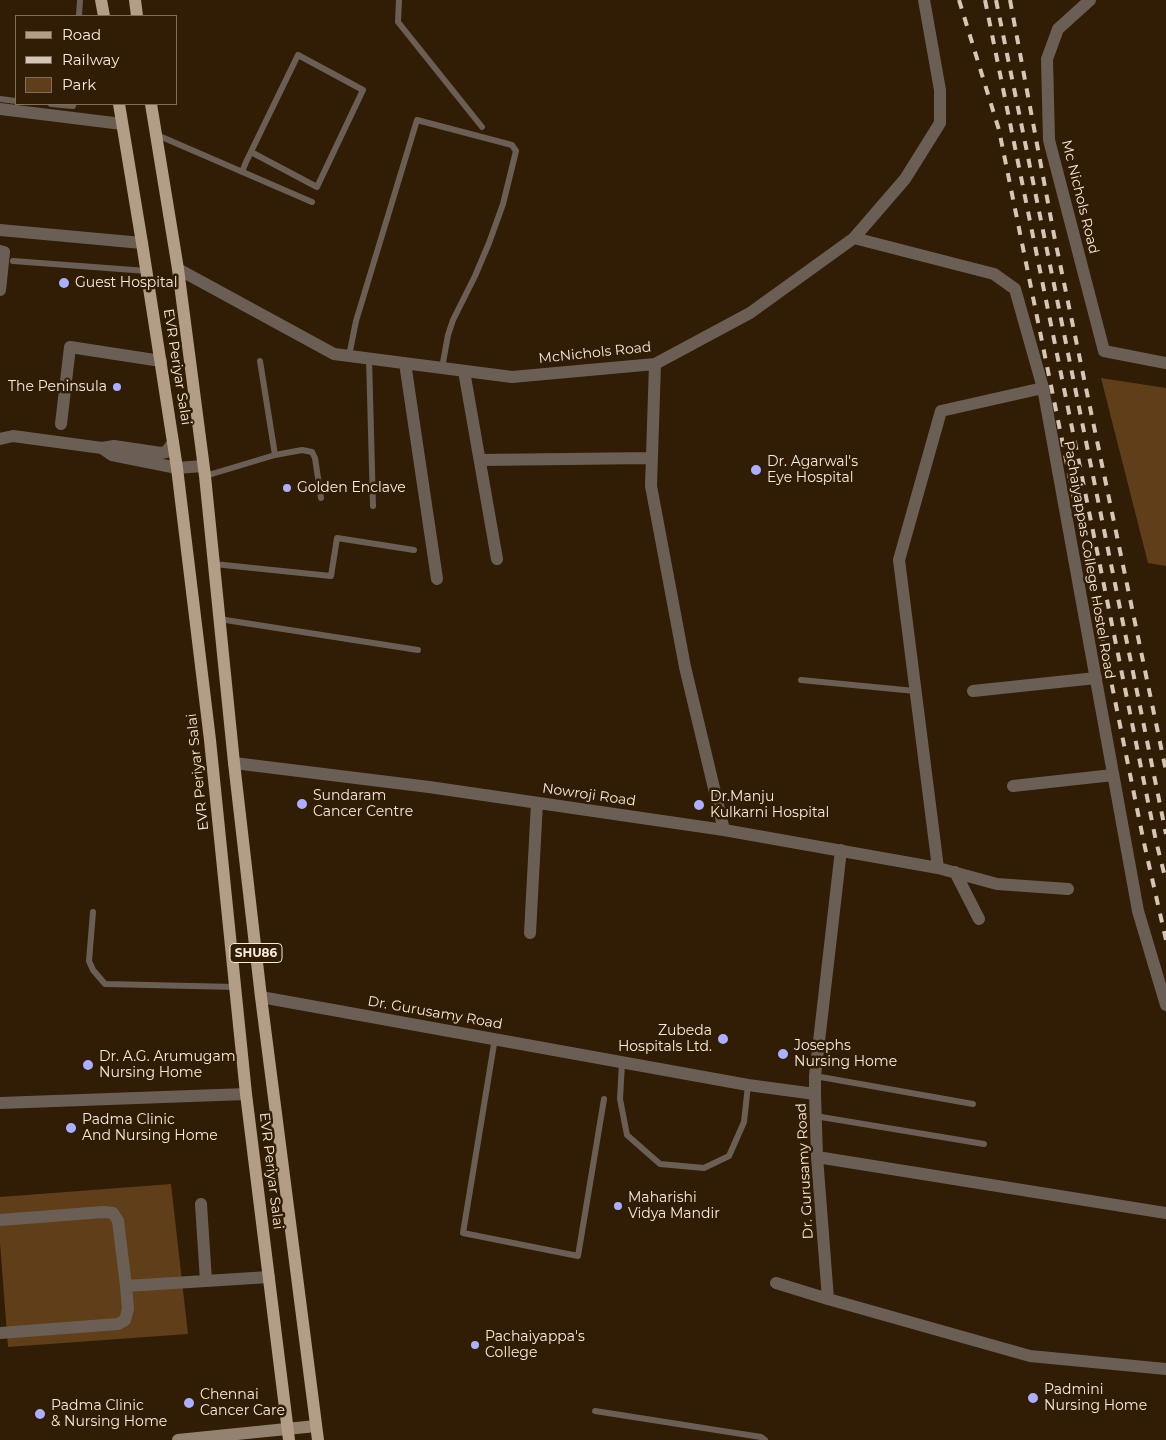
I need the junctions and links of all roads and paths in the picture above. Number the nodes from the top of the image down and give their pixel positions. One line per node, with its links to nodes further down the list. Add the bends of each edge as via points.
1 (80, 0): 7 (lane)
2 (101, 0): 8 (main road)
3 (135, 0): 9 (main road)
4 (399, 0): 16 (lane, via 398,22)
5 (924, 0): 22 (street, McNichols Road, via 940,90 940,123 905,179)
6 (1090, 0): 34 (street, Mc Nichols Road, via 1058,29 1047,58 1049,140 1104,351)
7 (79, 15)
8 (104, 15)
9 (138, 15)
10 (0, 99): 11 (lane)
11 (15, 101)
12 (119, 105): 15 (main road, EVR Periyar Salai / SHU86)
13 (151, 105): 17 (main road, EVR Periyar Salai / SHU86)
14 (0, 109): 15 (street)
15 (122, 124): 23 (main road, EVR Periyar Salai / SHU86)
16 (482, 127)
17 (156, 134): 19 (lane); 26 (main road, EVR Periyar Salai / SHU86)
18 (251, 152): 18 (lane, via 298,55 363,90 317,187); 19 (lane)
19 (242, 172): 20 (lane)
20 (312, 202)
21 (0, 230): 23 (street)
22 (854, 238): 35 (street, McNichols Road, via 750,314); 38 (street, Pachaiyappas College Hostel Road, via 994,274 1015,289)
23 (142, 243): 27 (main road, EVR Periyar Salai / SHU86)
24 (0, 251): 28 (street, via 4,252)
25 (13, 262): 27 (lane)
26 (178, 268): 29 (street, McNichols Road, via 334,354); 47 (main road, EVR Periyar Salai / SHU86)
27 (147, 271): 31 (main road, EVR Periyar Salai / SHU86)
28 (0, 290)
29 (350, 356): 30 (street, McNichols Road); 36 (lane, via 356,320 418,120 512,145 516,151 503,204 489,242 453,320)
30 (369, 358): 33 (street, McNichols Road); 49 (lane)
31 (160, 361): 39 (street, via 70,347); 41 (main road, EVR Periyar Salai / SHU86)
32 (260, 361): 43 (lane)
33 (405, 363): 36 (street, McNichols Road); 53 (street)
34 (1166, 363)
35 (656, 364): 37 (street, McNichols Road, via 512,377); 44 (street)
36 (442, 368): 37 (street, McNichols Road)
37 (464, 371): 45 (street)
38 (1043, 388): 56 (street, Pachaiyappas College Hostel Road); 58 (street, via 942,411 898,560)
39 (60, 424)
40 (0, 439): 42 (street, via 12,436)
41 (173, 443): 42 (street, via 161,454 114,446); 46 (main road, EVR Periyar Salai / SHU86)
42 (102, 448): 46 (street, via 112,455)
43 (275, 455): 47 (lane); 48 (lane, via 297,450 312,452)
44 (652, 458): 45 (street); 64 (street, via 651,486 685,667)
45 (480, 460): 51 (street)
46 (177, 468): 47 (street); 72 (main road, EVR Periyar Salai / SHU86, via 210,740)
47 (204, 471): 52 (main road, EVR Periyar Salai / SHU86)
48 (321, 498)
49 (373, 506)
50 (414, 550): 52 (lane, via 337,538 331,576)
51 (497, 559)
52 (214, 564): 54 (main road, EVR Periyar Salai / SHU86)
53 (437, 579)
54 (219, 619): 55 (lane); 60 (main road, EVR Periyar Salai / SHU86)
55 (418, 650)
56 (1096, 678): 59 (street); 61 (street, Pachaiyappas College Hostel Road)
57 (801, 680): 58 (lane)
58 (915, 691): 66 (street)
59 (973, 691)
60 (234, 763): 63 (street, Nowroji Road); 73 (main road, EVR Periyar Salai / SHU86)
61 (1113, 775): 62 (street); 74 (street, Pachaiyappas College Hostel Road, via 1138,911)
62 (1013, 786)
63 (537, 803): 64 (street, Nowroji Road); 71 (street)
64 (724, 830): 65 (street, Nowroji Road)
65 (841, 850): 66 (street, Nowroji Road); 77 (street)
66 (938, 868): 67 (street, Nowroji Road)
67 (955, 872): 68 (street, Nowroji Road, via 997,884); 70 (street)
68 (1068, 889)
69 (93, 912): 72 (lane, via 89,961 105,984)
70 (979, 919)
71 (530, 933)
72 (235, 987): 79 (main road, EVR Periyar Salai / SHU86)
73 (261, 997): 75 (street, Dr. Gurusamy Road); 98 (main road, EVR Periyar Salai / SHU86)
74 (1166, 1005)
75 (495, 1038): 76 (street, Dr. Gurusamy Road); 81 (lane, via 463,1232 578,1256)
76 (622, 1062): 78 (street, Dr. Gurusamy Road); 78 (lane, via 620,1099 628,1135 660,1164 704,1168 729,1156 744,1122)
77 (815, 1076): 80 (street); 83 (lane)
78 (748, 1085): 80 (street, Dr. Gurusamy Road)
79 (246, 1094): 82 (street); 90 (main road, EVR Periyar Salai / SHU86)
80 (815, 1094): 84 (street, Dr. Gurusamy Road)
81 (604, 1099)
82 (0, 1103)
83 (972, 1104)
84 (815, 1116): 85 (lane); 86 (street, Dr. Gurusamy Road)
85 (984, 1144)
86 (817, 1157): 88 (street); 94 (street, Dr. Gurusamy Road)
87 (201, 1204): 91 (street)
88 (1166, 1213)
89 (0, 1220): 93 (street, via 113,1213 118,1221)
90 (269, 1277): 91 (street); 99 (main road, EVR Periyar Salai / SHU86)
91 (206, 1281): 93 (street)
92 (776, 1284): 94 (street)
93 (126, 1286): 95 (street, via 128,1309 125,1320 118,1324)
94 (828, 1299): 96 (street, via 1030,1356)
95 (0, 1333)
96 (1166, 1370)
97 (595, 1412): 102 (lane)
98 (316, 1426): 99 (main road); 101 (main road, EVR Periyar Salai / SHU86)
99 (288, 1435): 100 (main road)
100 (178, 1440)
101 (318, 1440)
102 (765, 1440)

